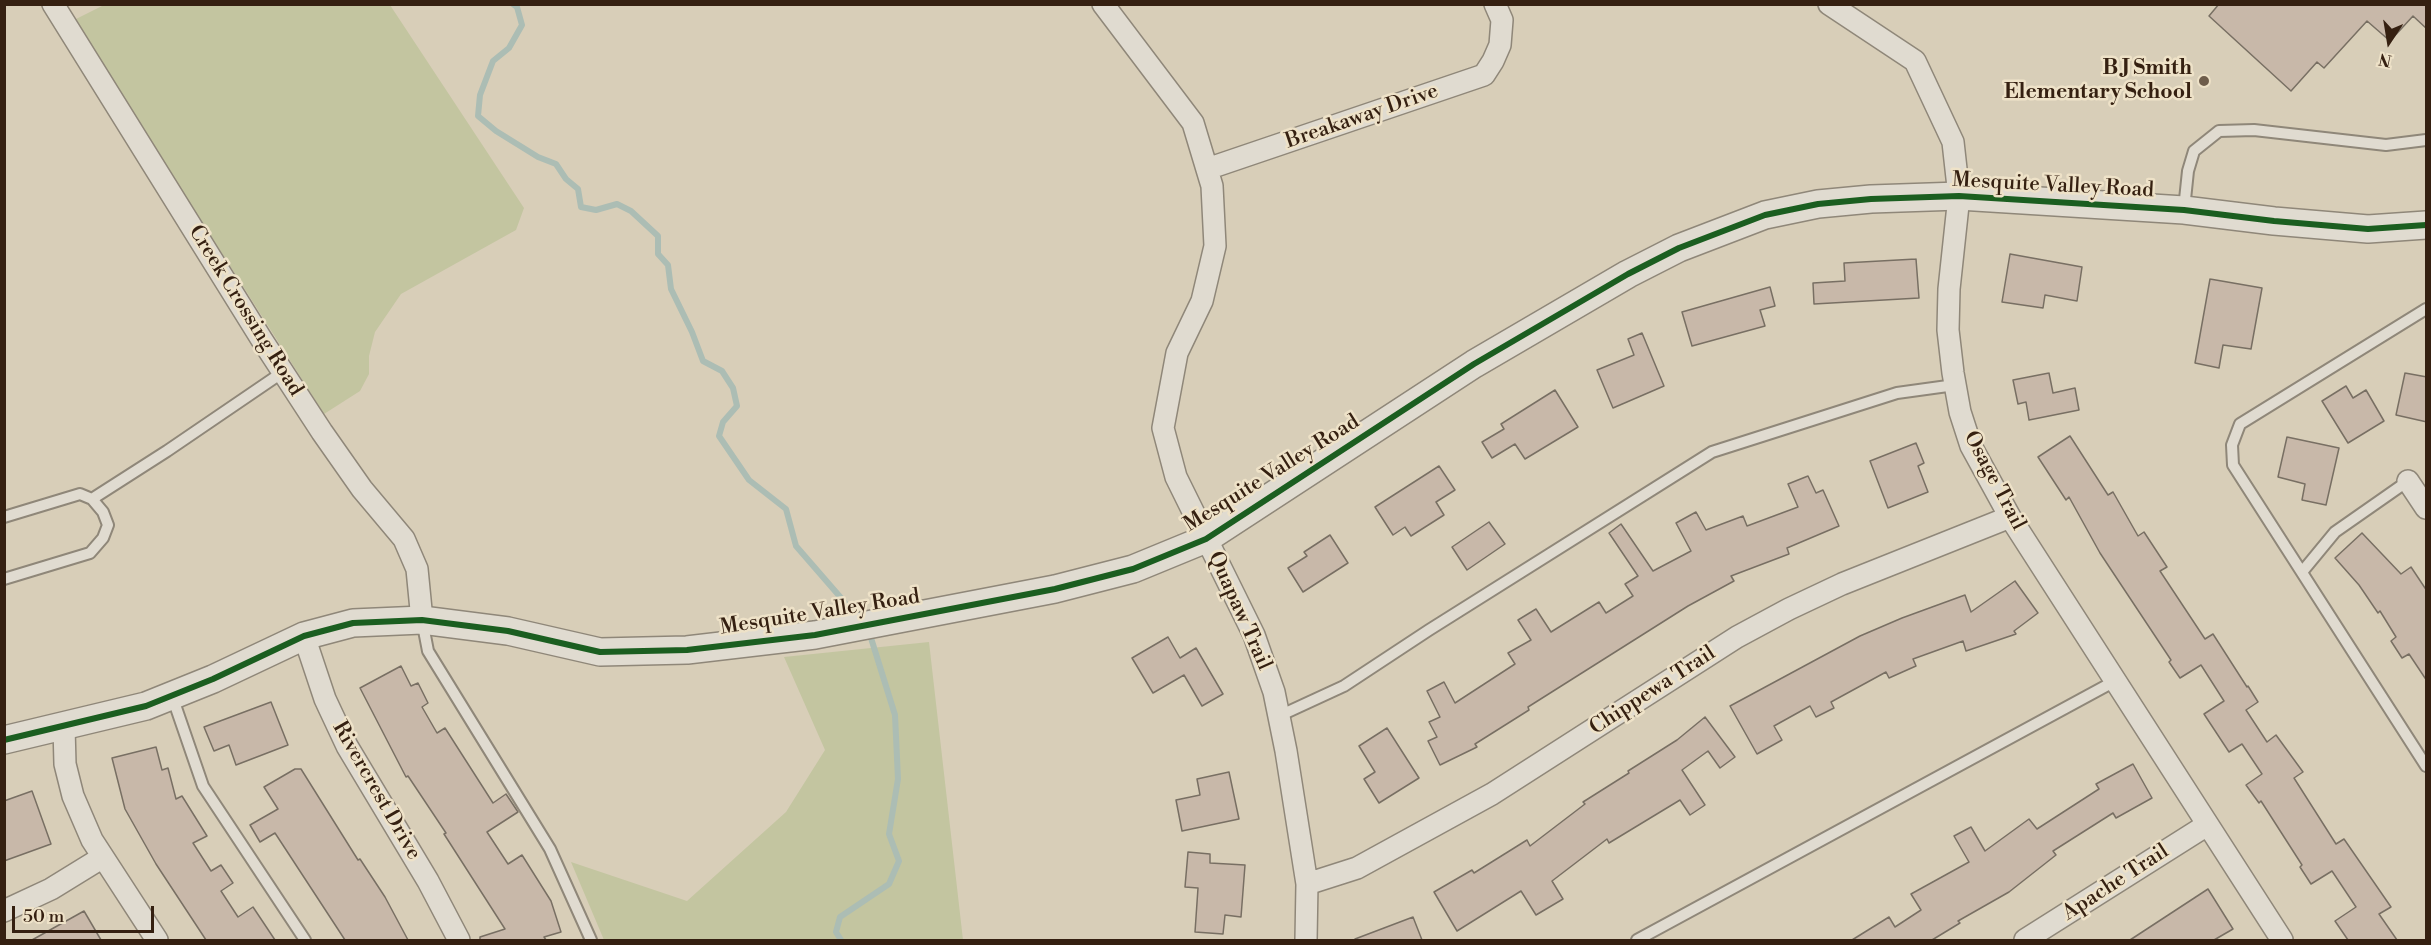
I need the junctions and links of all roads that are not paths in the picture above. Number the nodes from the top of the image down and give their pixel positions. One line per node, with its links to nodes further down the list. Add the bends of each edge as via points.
1 (53, 4): 11 (street, Creek Crossing Road)
2 (1103, 4): 6 (street, Quapaw Trail, via 1193,123)
3 (1495, 4): 6 (street, Breakaway Drive, via 1502,20 1500,45 1484,75)
4 (1829, 4): 7 (street, Osage Trail, via 1915,61 1953,142)
5 (2427, 140): 8 (lane, via 2386,145 2254,130 2219,131 2194,151)
6 (1207, 169): 18 (street, Quapaw Trail, via 1212,186 1215,246 1202,301 1177,353 1163,428 1176,477)
7 (1959, 196): 8 (street, Mesquite Valley Road); 12 (street, Osage Trail, via 1948,330); 18 (street, Mesquite Valley Road, via 1818,204 1765,215 1679,248 1474,364)
8 (2184, 210): 9 (street, Mesquite Valley Road, via 2368,229)
9 (2427, 225)
10 (2427, 309): 19 (lane, via 2240,424 2232,445 2233,465)
11 (283, 372): 14 (lane); 21 (street, Creek Crossing Road, via 362,489 404,539 417,569)
12 (1955, 385): 16 (street, Osage Trail, via 1971,446); 25 (lane, via 1897,393 1712,452 1344,686)
13 (2408, 481): 15 (street); 19 (lane, via 2335,532)
14 (92, 499): 17 (lane, via 80,494); 20 (lane, via 108,525 90,553)
15 (2427, 508)
16 (2010, 516): 23 (street, Osage Trail); 31 (street, Chippewa Trail, via 1789,609 1737,637 1492,794 1358,868)
17 (4, 517)
18 (1206, 538): 21 (street, Mesquite Valley Road, via 1133,569 1055,589 814,635 687,650 600,652 508,631); 25 (street, Quapaw Trail, via 1254,635)
19 (2302, 572): 28 (lane)
20 (4, 579)
21 (422, 620): 22 (street, Mesquite Valley Road, via 353,623); 36 (lane, via 428,651 550,849)
22 (304, 636): 24 (street, Mesquite Valley Road); 35 (street, Rivercrest Drive, via 325,699 347,746)
23 (2115, 681): 29 (street, Osage Trail); 38 (lane)
24 (172, 696): 26 (street, Mesquite Valley Road); 34 (lane, via 204,786)
25 (1279, 716): 31 (street, Quapaw Trail)
26 (64, 727): 27 (street, Mesquite Valley Road); 30 (street, via 65,764 73,796)
27 (4, 740)
28 (2427, 766)
29 (2207, 825): 39 (street, Apache Trail); 40 (street, Osage Trail)
30 (103, 857): 32 (street, via 51,889); 33 (street)
31 (1307, 884): 37 (street, Quapaw Trail)
32 (4, 910)
33 (157, 940)
34 (305, 940)
35 (459, 940)
36 (591, 940)
37 (1306, 940)
38 (1637, 940)
39 (2025, 940)
40 (2282, 940)

